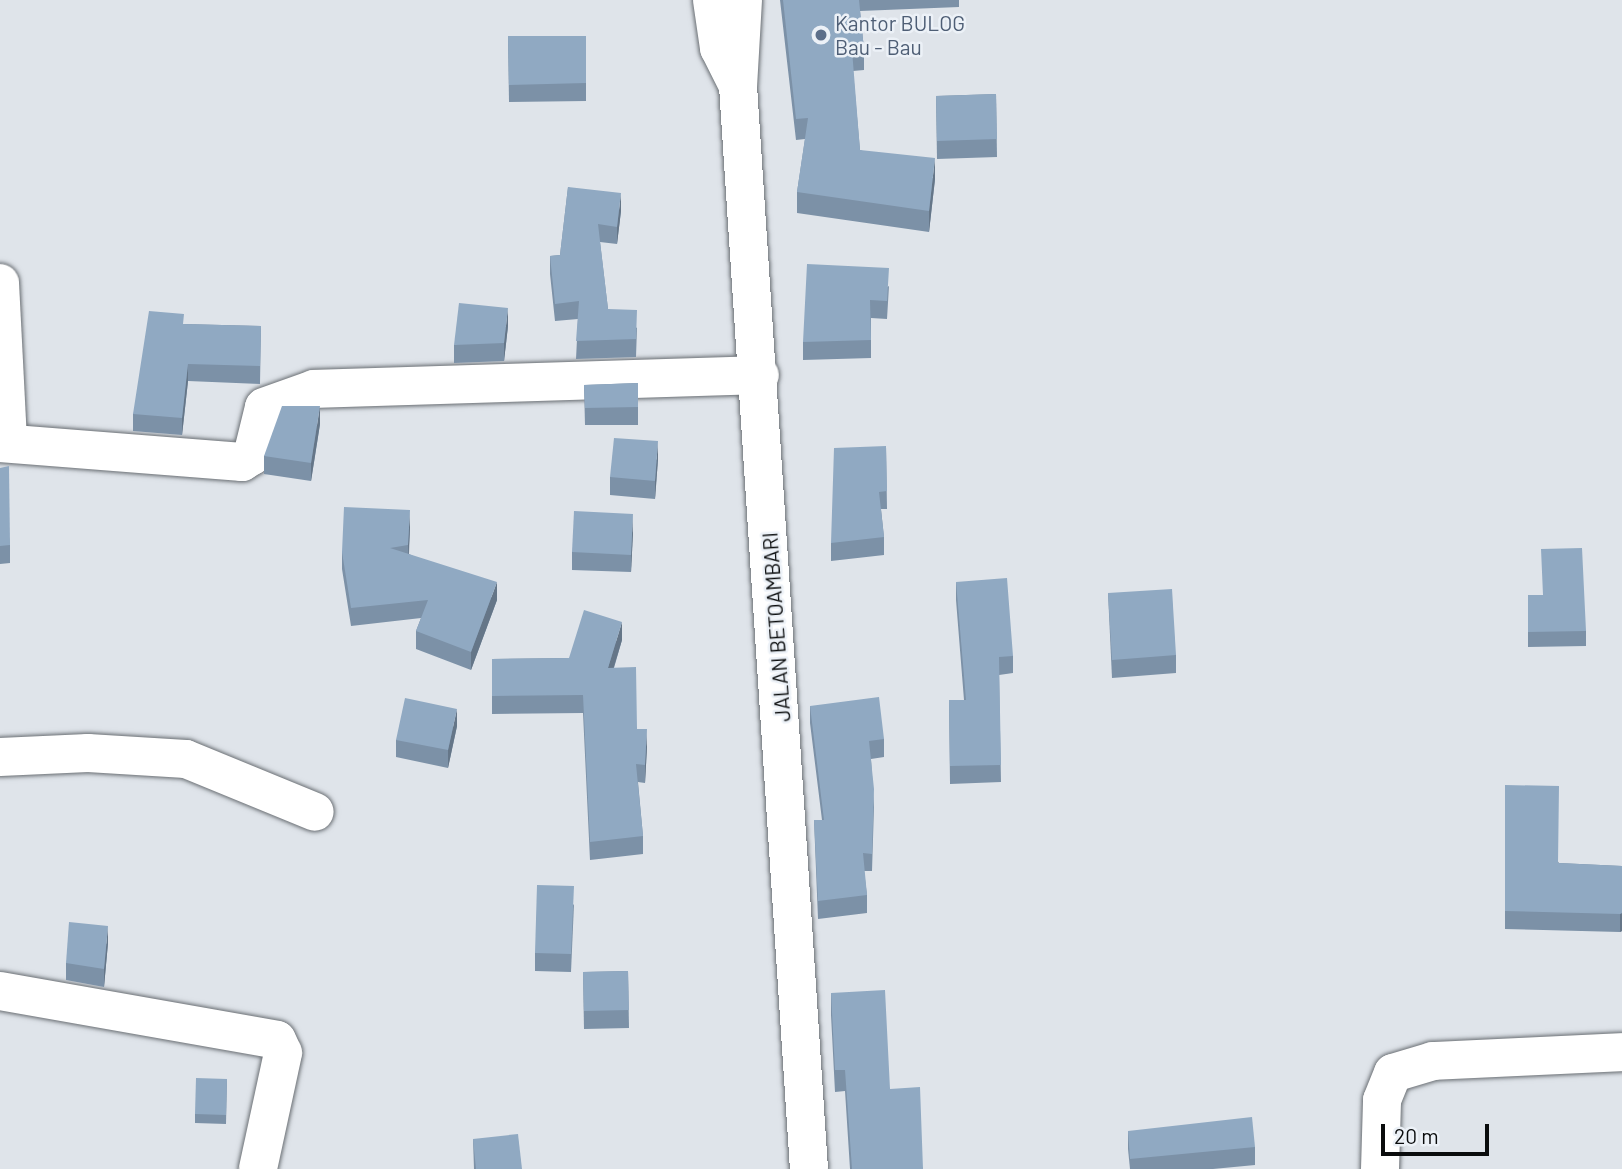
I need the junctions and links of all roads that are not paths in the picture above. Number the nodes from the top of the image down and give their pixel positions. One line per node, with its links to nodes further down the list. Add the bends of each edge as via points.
1 (712, 0): 3 (street, JALAN BETOAMBARI, via 719,48)
2 (743, 0): 3 (street, JALAN BETOAMBARI)
3 (738, 86): 5 (street, JALAN BETOAMBARI)
4 (0, 283): 6 (street)
5 (760, 376): 6 (street, via 314,389 264,407 253,456 242,462); 12 (street, JALAN BETOAMBARI)
6 (4, 443)
7 (0, 757): 8 (street, via 88,753 176,758)
8 (315, 812)
9 (0, 990): 11 (street, via 277,1040 283,1053)
10 (1622, 1052): 13 (street, via 1433,1061 1393,1073 1382,1100)
11 (258, 1169)
12 (809, 1169)
13 (1380, 1169)

